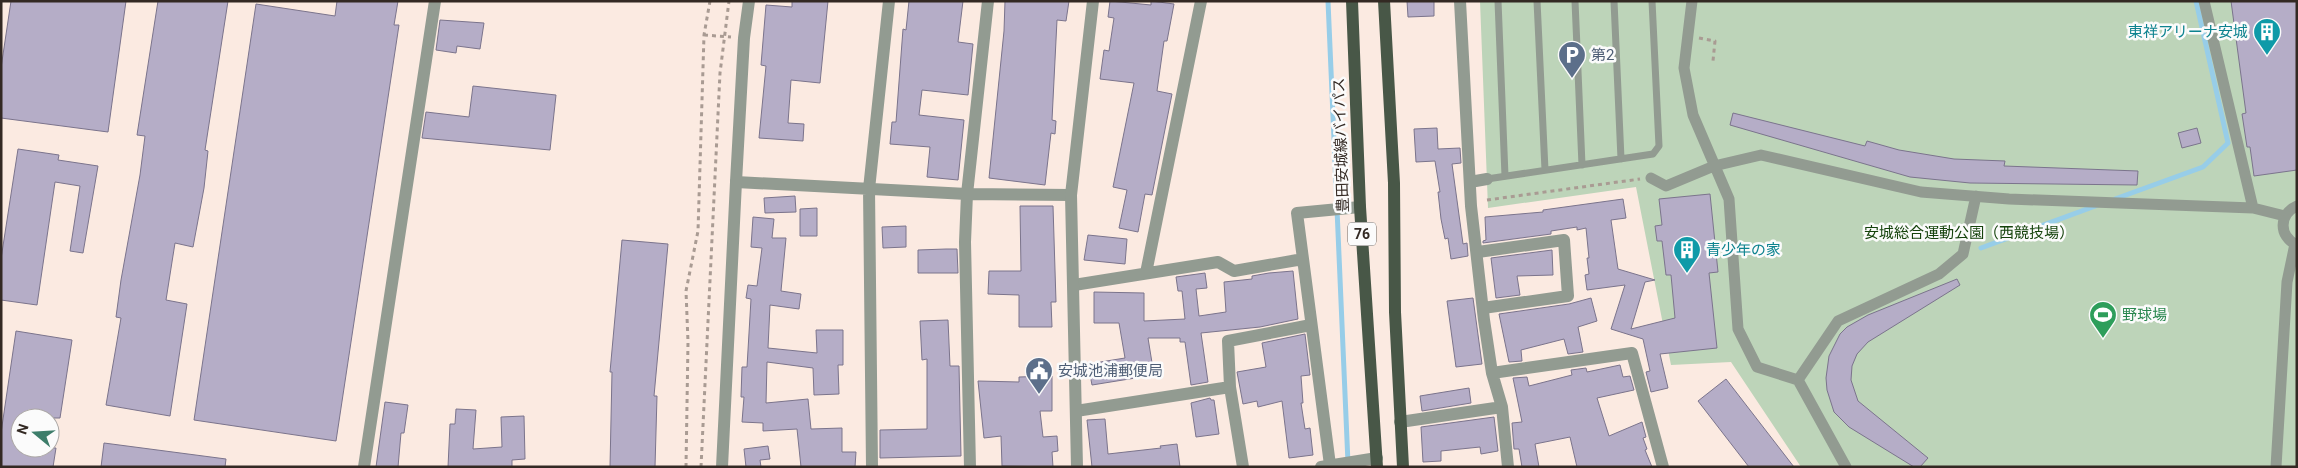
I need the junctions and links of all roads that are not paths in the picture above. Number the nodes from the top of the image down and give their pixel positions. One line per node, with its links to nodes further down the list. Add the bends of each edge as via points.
1 (435, 1): 49 (street)
2 (750, 1): 24 (street, via 744,38)
3 (888, 1): 26 (street)
4 (988, 1): 27 (street)
5 (1093, 1): 28 (street)
6 (1201, 1): 37 (street)
7 (1352, 1): 31 (main road, 豊田安城線バイパス / 76)
8 (1384, 1): 46 (main road, 76, via 1394,183)
9 (1460, 1): 25 (street)
10 (1498, 1): 21 (lane)
11 (1536, 1): 20 (lane)
12 (1575, 1): 18 (lane)
13 (1614, 1): 17 (lane)
14 (1652, 1): 17 (lane, via 1659,146 1653,154)
15 (1692, 1): 19 (street, via 1684,68 1693,115)
16 (2204, 1): 32 (street)
17 (1620, 159): 18 (lane)
18 (1582, 165): 20 (lane)
19 (1714, 166): 22 (street, via 1666,186); 29 (street, via 1761,155 1921,192); 42 (street, via 1729,199 1738,329 1757,367)
20 (1545, 170): 21 (lane)
21 (1505, 176): 23 (lane)
22 (1651, 178)
23 (1486, 179): 25 (street)
24 (736, 182): 26 (street); 50 (street)
25 (1470, 182): 35 (street)
26 (869, 189): 27 (street); 51 (street)
27 (967, 194): 28 (street); 52 (street, via 965,242)
28 (1071, 195): 38 (street)
29 (1976, 196): 32 (street); 42 (street, via 1964,254 1939,274 1838,321)
30 (2297, 206): 33 (street)
31 (1360, 207): 36 (street, via 1296,214); 47 (main road, 豊田安城線バイパス / 76)
32 (2254, 208): 33 (street)
33 (2285, 216): 34 (street, via 2283,232)
34 (2296, 244): 59 (street, via 2287,282)
35 (1478, 252): 39 (street); 39 (street, via 1564,240 1568,296)
36 (1303, 259): 37 (street, via 1234,271 1218,262); 40 (street)
37 (1146, 272): 38 (street)
38 (1074, 286): 45 (street)
39 (1483, 308): 41 (street)
40 (1311, 325): 43 (street, via 1228,341); 48 (street)
41 (1492, 374): 44 (street); 57 (street, via 1632,353)
42 (1798, 380): 58 (street)
43 (1230, 387): 45 (street); 54 (street)
44 (1502, 407): 46 (street); 56 (street)
45 (1076, 411): 53 (street)
46 (1400, 422): 55 (main road, 76)
47 (1377, 462): 48 (street)
48 (1326, 466)
49 (364, 467)
50 (722, 467)
51 (872, 467)
52 (970, 467)
53 (1076, 467)
54 (1243, 467)
55 (1402, 467)
56 (1508, 467)
57 (1663, 467)
58 (1846, 467)
59 (2276, 467)

